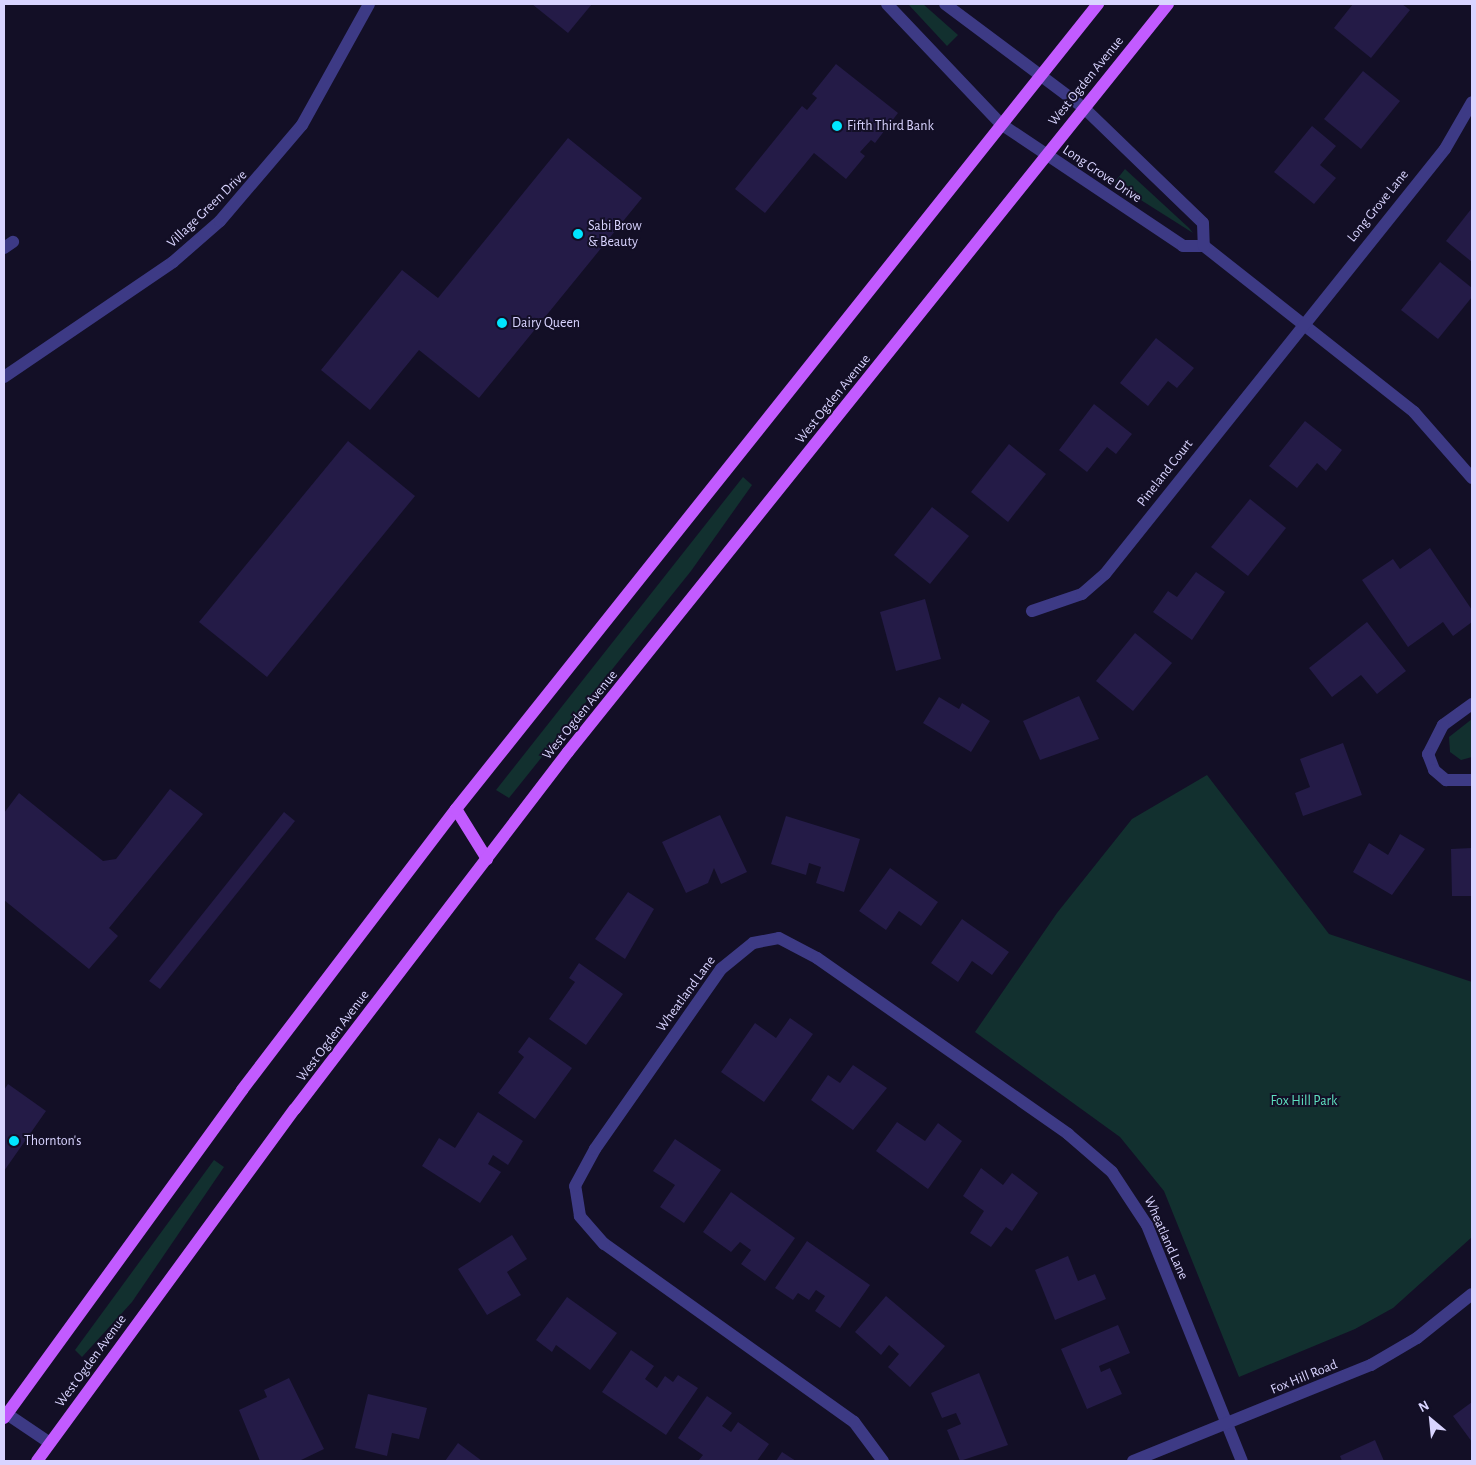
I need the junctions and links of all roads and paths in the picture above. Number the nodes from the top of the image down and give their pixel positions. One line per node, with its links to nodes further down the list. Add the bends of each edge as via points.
1 (368, 4): 13 (street, Village Green Drive, via 302,125 220,221 146,281)
2 (887, 4): 9 (street, Long Grove Drive)
3 (945, 4): 6 (street, Long Grove Drive)
4 (1098, 4): 6 (main road)
5 (1168, 4): 8 (main road, West Ogden Avenue)
6 (1041, 75): 8 (street, Long Grove Drive); 9 (main road)
7 (1472, 102): 12 (street, Long Grove Lane, via 1445,149)
8 (1084, 108): 10 (main road, West Ogden Avenue); 11 (street, Long Grove Drive, via 1203,224)
9 (1001, 124): 10 (street, Long Grove Drive); 18 (main road)
10 (1045, 154): 11 (street, Long Grove Drive, via 1183,246); 19 (main road, West Ogden Avenue)
11 (1204, 246): 12 (street)
12 (1301, 325): 14 (street, via 1414,412); 15 (street, Pineland Court, via 1105,574 1066,602)
13 (4, 377)
14 (1472, 478)
15 (1032, 611)
16 (1472, 704): 17 (street, via 1443,725 1432,738 1428,754 1434,770 1446,780)
17 (1472, 780)
18 (456, 809): 19 (main road); 21 (main road, via 225,1113)
19 (487, 859): 23 (main road, West Ogden Avenue, via 295,1109)
20 (1472, 1294): 22 (street, Fox Hill Road, via 1417,1338 1371,1365)
21 (5, 1415): 23 (street)
22 (1228, 1424): 25 (street, Wheatland Lane, via 1147,1225 1112,1172 1068,1134 817,958 780,938 753,943 721,969 595,1149 574,1186 580,1216 604,1244 854,1422); 26 (street, Fox Hill Road); 27 (street, Wheatland Lane)
23 (50, 1443): 24 (main road, West Ogden Avenue)
24 (37, 1461)
25 (883, 1461)
26 (1133, 1461)
27 (1242, 1461)

